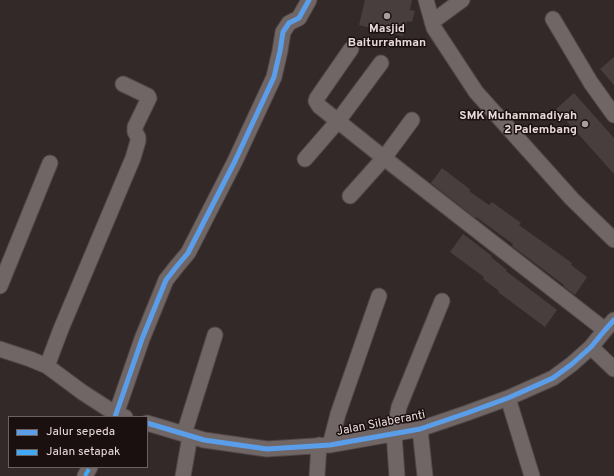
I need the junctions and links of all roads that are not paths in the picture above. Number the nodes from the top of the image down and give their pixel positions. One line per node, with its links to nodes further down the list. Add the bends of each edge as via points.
1 (309, 0): 27 (street, via 299,18 289,23 284,32 274,78 235,161 188,253 166,280 142,339)
2 (426, 0): 5 (street)
3 (462, 0): 5 (street)
4 (553, 19): 9 (street, via 591,83)
5 (432, 22): 16 (street, via 476,92 572,200)
6 (351, 49): 11 (street, via 316,101)
7 (381, 63): 11 (street)
8 (123, 84): 24 (street, via 149,98 135,127 138,141)
9 (614, 115)
10 (412, 120): 12 (street)
11 (338, 122): 12 (street); 13 (street)
12 (384, 158): 15 (street); 20 (street)
13 (305, 159)
14 (50, 163): 17 (street)
15 (350, 196)
16 (614, 240)
17 (0, 286)
18 (379, 296): 32 (street)
19 (442, 301): 30 (street, via 399,407)
20 (609, 325): 22 (street, Jalan Silaberanti)
21 (215, 335): 31 (street)
22 (591, 347): 25 (street); 26 (street, Jalan Silaberanti, via 553,378)
23 (1, 351): 24 (street)
24 (47, 366): 27 (street)
25 (614, 369)
26 (508, 398): 29 (street, Jalan Silaberanti); 37 (street)
27 (119, 416)
28 (148, 423): 31 (street, Jalan Silaberanti)
29 (420, 429): 30 (street, Jalan Silaberanti); 36 (street)
30 (394, 433): 32 (street, Jalan Silaberanti); 35 (street)
31 (187, 435): 32 (street, Jalan Silaberanti, via 267,449); 33 (street)
32 (325, 445): 34 (street)
33 (183, 476)
34 (317, 476)
35 (397, 476)
36 (425, 476)
37 (532, 476)

